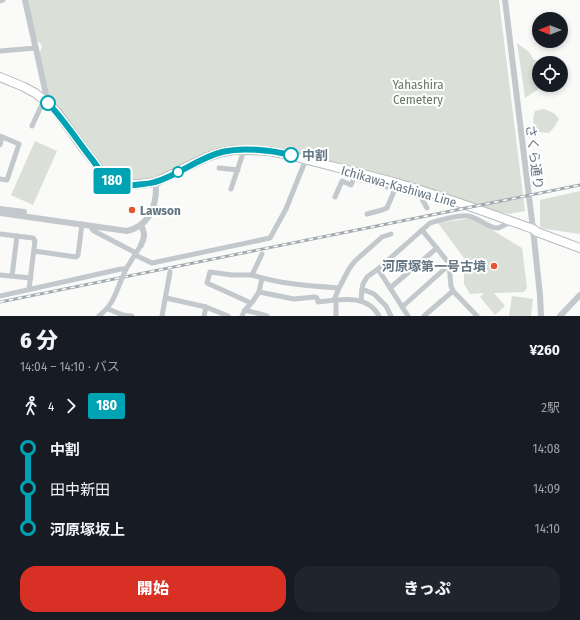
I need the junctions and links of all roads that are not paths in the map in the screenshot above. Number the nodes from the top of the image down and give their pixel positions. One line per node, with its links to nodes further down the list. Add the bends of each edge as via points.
1 (25, 0): 3 (street)
2 (505, 0): 28 (street, さくら通り)
3 (36, 48): 4 (street); 6 (street)
4 (0, 51)
5 (0, 77): 6 (main road, Ichikawa-Kashiwa Line, via 24,87)
6 (46, 101): 7 (street); 16 (main road, Ichikawa-Kashiwa Line, via 62,118 106,178 123,185)
7 (32, 126)
8 (1, 137): 9 (street); 15 (street, via 20,144 7,180)
9 (0, 145)
10 (244, 150): 11 (main road, Ichikawa-Kashiwa Line, via 268,151); 13 (street); 16 (main road, Ichikawa-Kashiwa Line, via 222,152 207,157)
11 (306, 159): 14 (main road, Ichikawa-Kashiwa Line); 37 (street, via 286,208 270,238 152,263)
12 (219, 168): 13 (street)
13 (238, 170): 17 (street)
14 (354, 175): 18 (street); 19 (street, via 351,185 342,181); 24 (main road, Ichikawa-Kashiwa Line, via 397,183)
15 (0, 179)
16 (156, 182): 26 (street, via 152,212)
17 (231, 189)
18 (395, 190): 20 (street, via 422,197); 23 (street, via 386,208)
19 (335, 197)
20 (427, 208)
21 (0, 209): 26 (street, via 128,228)
22 (0, 214): 25 (street)
23 (367, 214)
24 (508, 220): 28 (main road, Ichikawa-Kashiwa Line); 29 (street, via 507,224 496,228 476,218 462,216 430,223)
25 (82, 224): 27 (street); 36 (street, via 76,257)
26 (141, 225): 27 (street, via 128,231); 33 (street, via 144,238)
27 (93, 226): 37 (street, via 94,232)
28 (533, 229): 35 (main road, Ichikawa-Kashiwa Line); 78 (street, さくら通り)
29 (422, 230): 34 (street); 41 (street)
30 (0, 234): 32 (street)
31 (391, 234): 48 (street, via 382,237 348,269)
32 (17, 236): 36 (street, via 34,239); 45 (street)
33 (141, 245): 37 (street)
34 (437, 248): 39 (street); 49 (street)
35 (580, 248)
36 (34, 251): 46 (street)
37 (136, 254): 40 (street)
38 (262, 254): 44 (street)
39 (449, 265): 52 (street); 61 (street)
40 (126, 269): 50 (street); 62 (street, bridge)
41 (378, 269): 49 (street); 51 (street, via 367,277)
42 (170, 272): 56 (street)
43 (0, 275): 45 (street)
44 (252, 275): 47 (street); 59 (street, via 210,272 207,283)
45 (12, 276): 46 (street)
46 (31, 278): 50 (street)
47 (262, 278): 48 (street, via 283,283); 53 (street)
48 (339, 288): 57 (street)
49 (390, 288): 61 (street)
50 (29, 289): 55 (street)
51 (362, 289): 58 (street); 74 (street, via 374,294 386,306)
52 (453, 291): 64 (street); 76 (street)
53 (258, 292): 57 (street, via 294,299 315,297 318,302); 59 (street)
54 (580, 295): 79 (street)
55 (0, 296)
56 (166, 298): 60 (street); 67 (street)
57 (335, 300): 58 (street); 72 (street)
58 (362, 301): 73 (street, via 371,306)
59 (251, 303): 63 (street)
60 (206, 307): 68 (street); 69 (street)
61 (402, 307): 75 (street)
62 (108, 309): 65 (street); 66 (street)
63 (245, 310): 70 (street); 71 (street)
64 (475, 314): 77 (street)
65 (99, 316)
66 (132, 316)
67 (162, 316)
68 (204, 316)
69 (228, 316)
70 (242, 316)
71 (267, 316)
72 (336, 316)
73 (379, 316)
74 (391, 316)
75 (408, 316)
76 (424, 316)
77 (467, 316)
78 (541, 316)
79 (560, 316)

